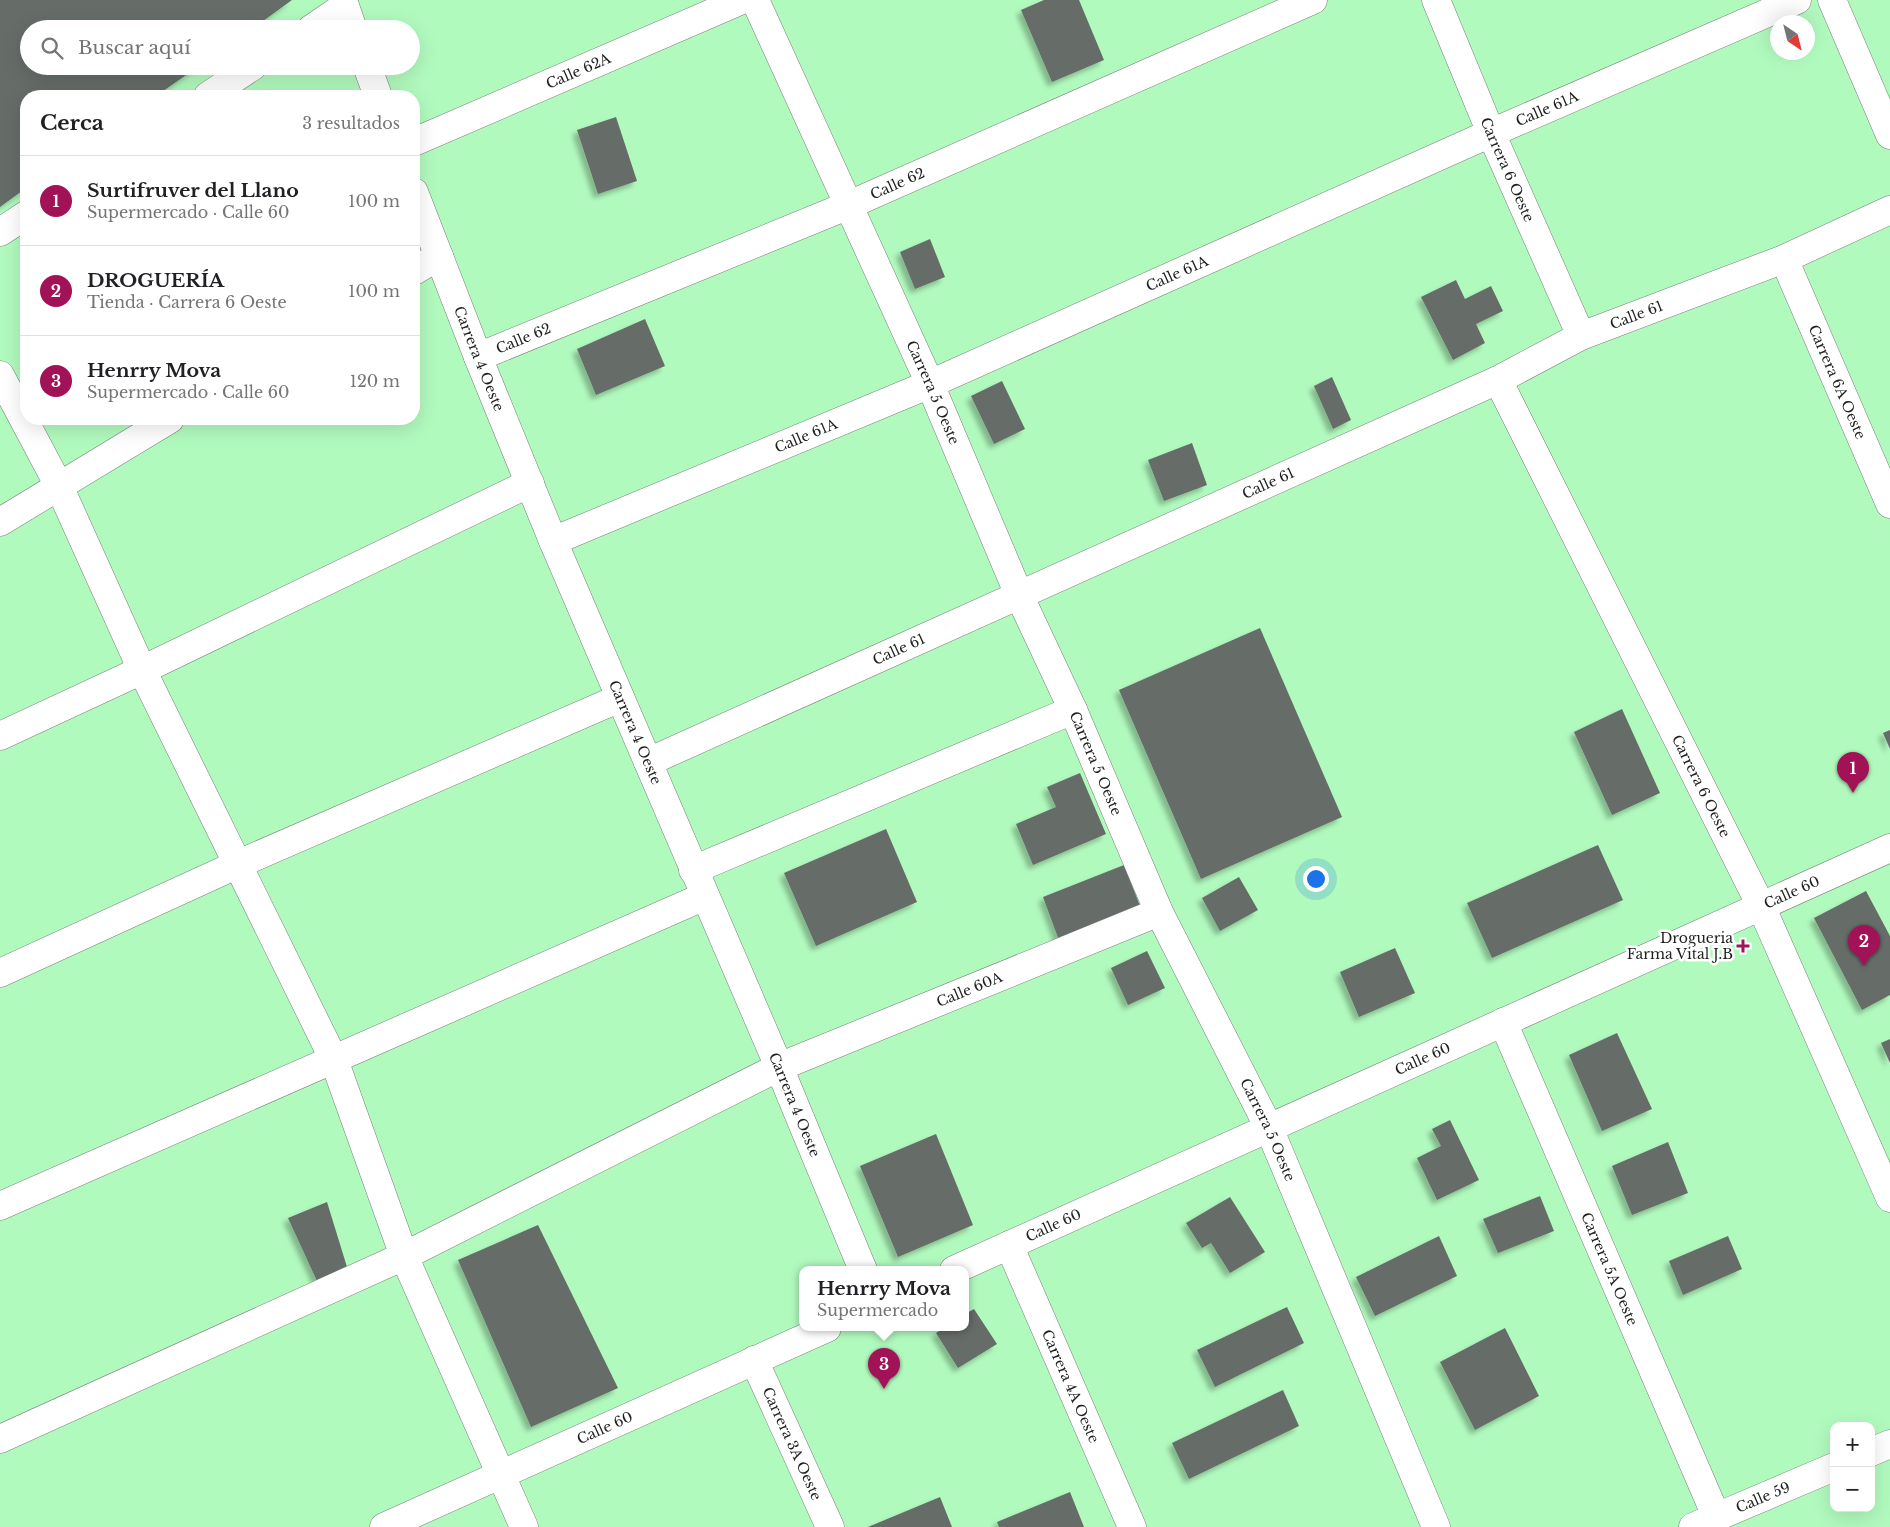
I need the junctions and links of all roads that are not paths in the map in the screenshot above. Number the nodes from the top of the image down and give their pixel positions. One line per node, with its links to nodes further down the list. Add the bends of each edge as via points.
1 (742, 0): 15 (street, Calle 62A)
2 (754, 0): 16 (street, Carrera 5 Oeste)
3 (1313, 0): 16 (street, Calle 62)
4 (1436, 0): 13 (street, Carrera 6 Oeste)
5 (1797, 0): 13 (street, Calle 61A)
6 (1832, 0): 14 (street)
7 (349, 9): 8 (street)
8 (328, 20)
9 (240, 75): 11 (street)
10 (370, 75): 12 (street)
11 (217, 90)
12 (376, 90)
13 (1491, 133): 24 (street, Carrera 6 Oeste); 28 (street, Calle 61A)
14 (1890, 135)
15 (420, 139)
16 (850, 205): 25 (street, Calle 62); 28 (street, Carrera 5 Oeste)
17 (420, 208): 21 (street, Carrera 4 Oeste)
18 (1890, 210): 22 (street, Calle 61)
19 (20, 219): 20 (street)
20 (0, 232)
21 (438, 256): 23 (street); 25 (street, Carrera 4 Oeste)
22 (1784, 259): 24 (street, Calle 61); 34 (street, Carrera 6A Oeste)
23 (420, 267)
24 (1581, 336): 27 (street, Calle 61)
25 (478, 357): 32 (street, Carrera 4 Oeste)
26 (0, 374): 29 (street)
27 (1498, 380): 37 (street, Calle 61); 47 (street, Carrera 6 Oeste)
28 (930, 384): 36 (street, Calle 61A); 37 (street, Carrera 5 Oeste)
29 (20, 412)
30 (27, 425): 33 (street)
31 (160, 425): 33 (street)
32 (530, 483): 36 (street, Carrera 4 Oeste); 38 (street)
33 (59, 486): 35 (street); 38 (street)
34 (1890, 504)
35 (0, 522)
36 (553, 541): 39 (street, Carrera 4 Oeste)
37 (1019, 595): 40 (street, Carrera 5 Oeste); 42 (street, Calle 61)
38 (142, 670): 41 (street); 44 (street)
39 (620, 698): 42 (street, Carrera 4 Oeste); 44 (street)
40 (1073, 710): 45 (street); 48 (street, Carrera 5 Oeste)
41 (0, 736)
42 (648, 762): 45 (street, Carrera 4 Oeste)
43 (1890, 848): 47 (street, Calle 60)
44 (236, 864): 49 (street); 51 (street)
45 (693, 870): 46 (street, Carrera 4 Oeste)
46 (705, 896): 51 (street); 52 (street, Carrera 4 Oeste)
47 (1761, 906): 50 (street, Calle 60); 54 (street, Carrera 6 Oeste)
48 (1160, 912): 52 (street, Calle 60A); 53 (street, Carrera 5 Oeste)
49 (0, 973)
50 (1503, 1022): 53 (street, Calle 60); 67 (street, Carrera 5A Oeste)
51 (334, 1060): 55 (street); 57 (street)
52 (778, 1067): 57 (street, Calle 60A); 58 (street, Carrera 4 Oeste)
53 (1269, 1128): 56 (street, Calle 60); 72 (street, Carrera 5 Oeste)
54 (1890, 1198)
55 (0, 1206)
56 (1009, 1245): 59 (street, Calle 60); 71 (street, Carrera 4A Oeste)
57 (404, 1256): 62 (street, Calle 60A); 66 (street)
58 (861, 1266)
59 (963, 1266)
60 (819, 1331): 61 (street, Calle 60)
61 (754, 1360): 66 (street, Calle 60); 70 (street, Carrera 3A Oeste)
62 (0, 1440)
63 (1890, 1444): 64 (street)
64 (1875, 1450)
65 (1830, 1469): 67 (street, Calle 59)
66 (500, 1475): 68 (street, Calle 60); 69 (street)
67 (1704, 1522)
68 (384, 1527)
69 (524, 1527)
70 (830, 1527)
71 (1132, 1527)
72 (1436, 1527)

